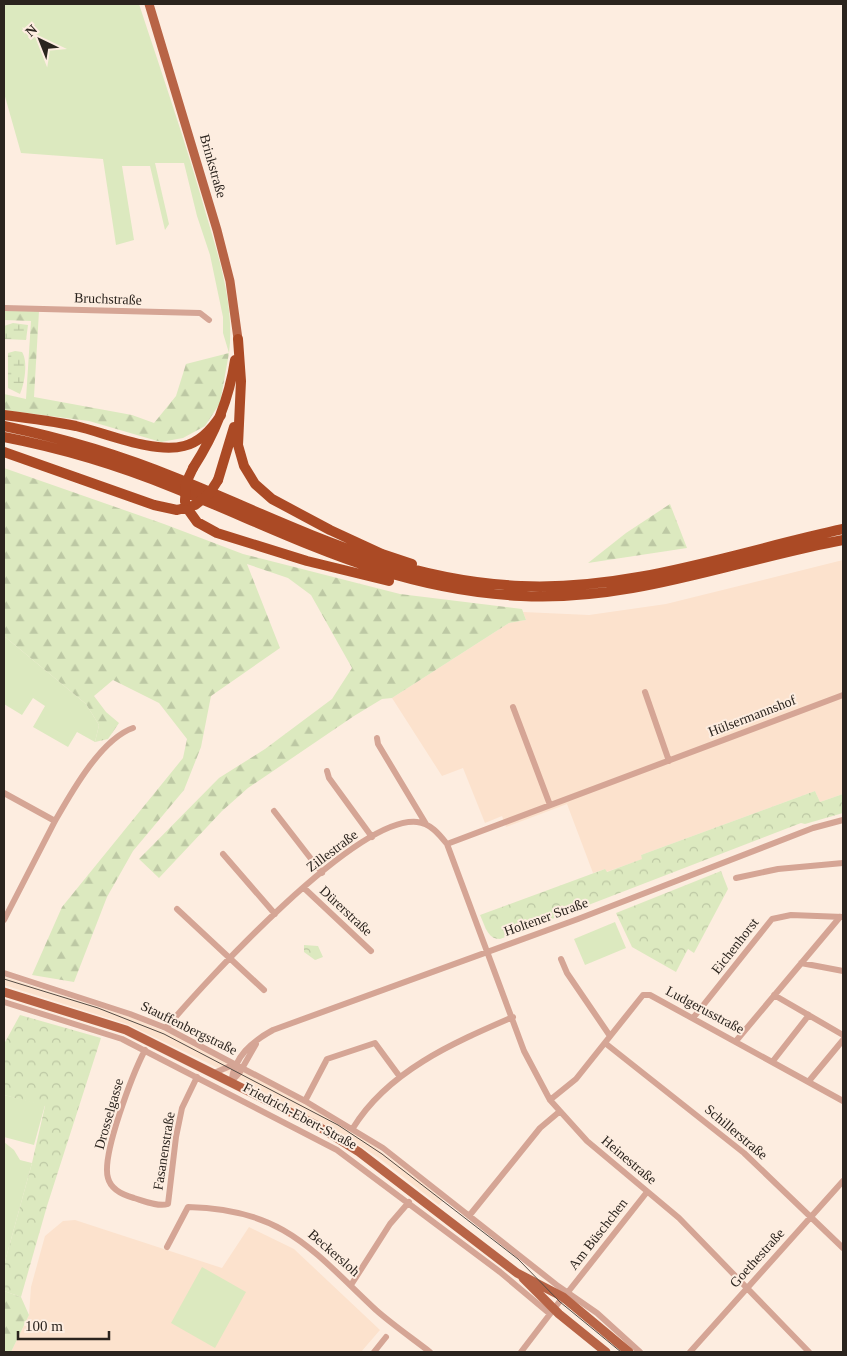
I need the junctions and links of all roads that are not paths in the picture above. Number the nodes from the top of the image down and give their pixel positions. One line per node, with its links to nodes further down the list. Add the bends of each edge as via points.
1 (149, 4): 3 (main road, Brinkstraße)
2 (153, 4): 3 (main road)
3 (154, 19): 6 (main road, Brinkstraße, via 217,230 231,288)
4 (4, 308): 5 (street, Bruchstraße, via 200,313)
5 (209, 320)
6 (238, 339): 7 (highway, via 241,381); 9 (highway, via 232,379)
7 (238, 412): 13 (highway, bridge, via 218,480 209,494); 18 (highway, via 238,445 244,466 255,484 272,499 382,554)
8 (4, 415): 9 (highway, via 172,448 200,440)
9 (221, 415): 13 (highway, bridge, via 186,483)
10 (4, 426): 18 (highway, via 71,442 146,466 360,555)
11 (4, 437): 19 (highway, via 132,472 317,550)
12 (4, 452): 13 (highway, via 166,509)
13 (189, 505): 19 (highway, via 197,522 205,528 262,548 381,579)
14 (843, 529): 15 (highway)
15 (827, 538): 16 (highway); 17 (highway)
16 (843, 540)
17 (802, 544): 18 (highway, via 601,583 522,586); 19 (highway, via 682,579 601,594 522,596)
18 (461, 580)
19 (429, 585)
20 (645, 692): 25 (street)
21 (843, 695): 25 (street, Hülsermannshof)
22 (513, 707): 28 (street)
23 (133, 728): 31 (street, via 123,731 97,758 76,784)
24 (377, 738): 32 (street)
25 (670, 761): 28 (street, Hülsermannshof)
26 (327, 771): 33 (street)
27 (4, 793): 31 (street)
28 (550, 805): 34 (street, Hülsermannshof)
29 (274, 811): 37 (street)
30 (843, 820): 45 (street, Holtener Straße, via 812,828)
31 (55, 822): 43 (street)
32 (426, 824): 33 (street, Zillestraße, via 405,824); 34 (street)
33 (372, 837): 37 (street, Zillestraße)
34 (447, 844): 45 (street)
35 (223, 854): 41 (street)
36 (843, 863): 38 (street, via 778,869)
37 (322, 873): 39 (street, Zillestraße)
38 (736, 878)
39 (304, 888): 41 (street, Zillestraße); 44 (street, Dürerstraße)
40 (177, 909): 46 (street)
41 (275, 914): 46 (street, Zillestraße)
42 (842, 917): 48 (street, Eichenhorst); 57 (street, Eichenhorst, via 791,915 772,919)
43 (4, 920)
44 (371, 951)
45 (487, 952): 56 (street, Heinestraße); 61 (street, Holtener Straße, via 273,1030)
46 (230, 957): 51 (street); 58 (street, Zillestraße)
47 (561, 959): 60 (street)
48 (801, 963): 49 (street); 53 (street, Eichenhorst)
49 (843, 970)
50 (4, 973): 58 (street, Stauffenbergstraße)
51 (264, 990)
52 (4, 992): 69 (main road, Friedrich-Ebert-Straße, via 126,1030)
53 (774, 995): 55 (street); 63 (street, Eichenhorst)
54 (4, 1002): 65 (street, Friedrich-Ebert-Straße, via 98,1030)
55 (809, 1015): 59 (street); 66 (street)
56 (513, 1017): 70 (street); 75 (street, Heinestraße, via 524,1051)
57 (693, 1018): 60 (street, Ludgerusstraße, via 650,995 643,996); 63 (street, Ludgerusstraße)
58 (166, 1028): 67 (street, Stauffenbergstraße)
59 (843, 1035)
60 (610, 1036): 64 (street, Ludgerusstraße)
61 (259, 1039): 67 (street, Holtener Straße); 68 (street)
62 (843, 1040): 72 (street)
63 (736, 1041): 66 (street, Ludgerusstraße)
64 (605, 1043): 75 (street, Ludgerusstraße, via 576,1079); 85 (street, Schillerstraße, via 744,1152)
65 (145, 1050): 71 (street, Friedrich-Ebert-Straße); 82 (street, Drosselgasse, via 128,1088 110,1152 107,1177 112,1187 130,1197 165,1205)
66 (773, 1061): 72 (street, Ludgerusstraße)
67 (235, 1064): 68 (street, Stauffenbergstraße); 69 (street, Holtener Straße); 73 (street, Holtener Straße)
68 (241, 1070): 73 (street); 74 (street); 76 (street, Stauffenbergstraße)
69 (214, 1073): 73 (main road, Friedrich-Ebert-Straße)
70 (400, 1076): 76 (street, via 378,1046 371,1043 328,1058); 79 (street, via 377,1096)
71 (197, 1077): 82 (street, Fasanenstraße, via 182,1108 177,1130); 83 (street, Friedrich-Ebert-Straße, via 337,1150)
72 (809, 1081): 77 (street, Ludgerusstraße)
73 (231, 1082): 74 (main road, Friedrich-Ebert-Straße)
74 (240, 1086): 88 (main road, Friedrich-Ebert-Straße, via 316,1125 359,1152)
75 (550, 1100): 78 (street, Heinestraße)
76 (305, 1101): 79 (street, Stauffenbergstraße)
77 (843, 1101)
78 (559, 1112): 81 (street, Heinestraße, via 587,1141); 84 (street, via 540,1128)
79 (353, 1128): 84 (street, Stauffenbergstraße)
80 (843, 1181): 85 (street, Goethestraße)
81 (647, 1192): 90 (street, Heinestraße, via 680,1218); 91 (street, Am Büschchen)
82 (169, 1201)
83 (410, 1202): 89 (street, via 390,1224); 92 (street, Friedrich-Ebert-Straße)
84 (469, 1216): 91 (street, Stauffenbergstraße)
85 (811, 1216): 87 (street, Schillerstraße); 90 (street, Goethestraße)
86 (167, 1247): 89 (street, Beckersloh, via 188,1207 235,1211 286,1231 309,1246)
87 (843, 1248)
88 (517, 1273): 91 (main road, Friedrich-Ebert-Straße); 92 (main road, Friedrich-Ebert-Straße)
89 (351, 1285): 95 (street, Beckersloh)
90 (747, 1289): 100 (street, Goethestraße); 101 (street, Heinestraße)
91 (566, 1295): 92 (street, Am Büschchen); 98 (main road, Friedrich-Ebert-Straße); 99 (street, via 603,1319)
92 (552, 1312): 96 (street, Am Büschchen); 97 (main road, Friedrich-Ebert-Straße)
93 (386, 1337): 94 (street)
94 (374, 1352)
95 (430, 1352)
96 (521, 1352)
97 (606, 1352)
98 (629, 1352)
99 (640, 1352)
100 (690, 1352)
101 (808, 1352)

